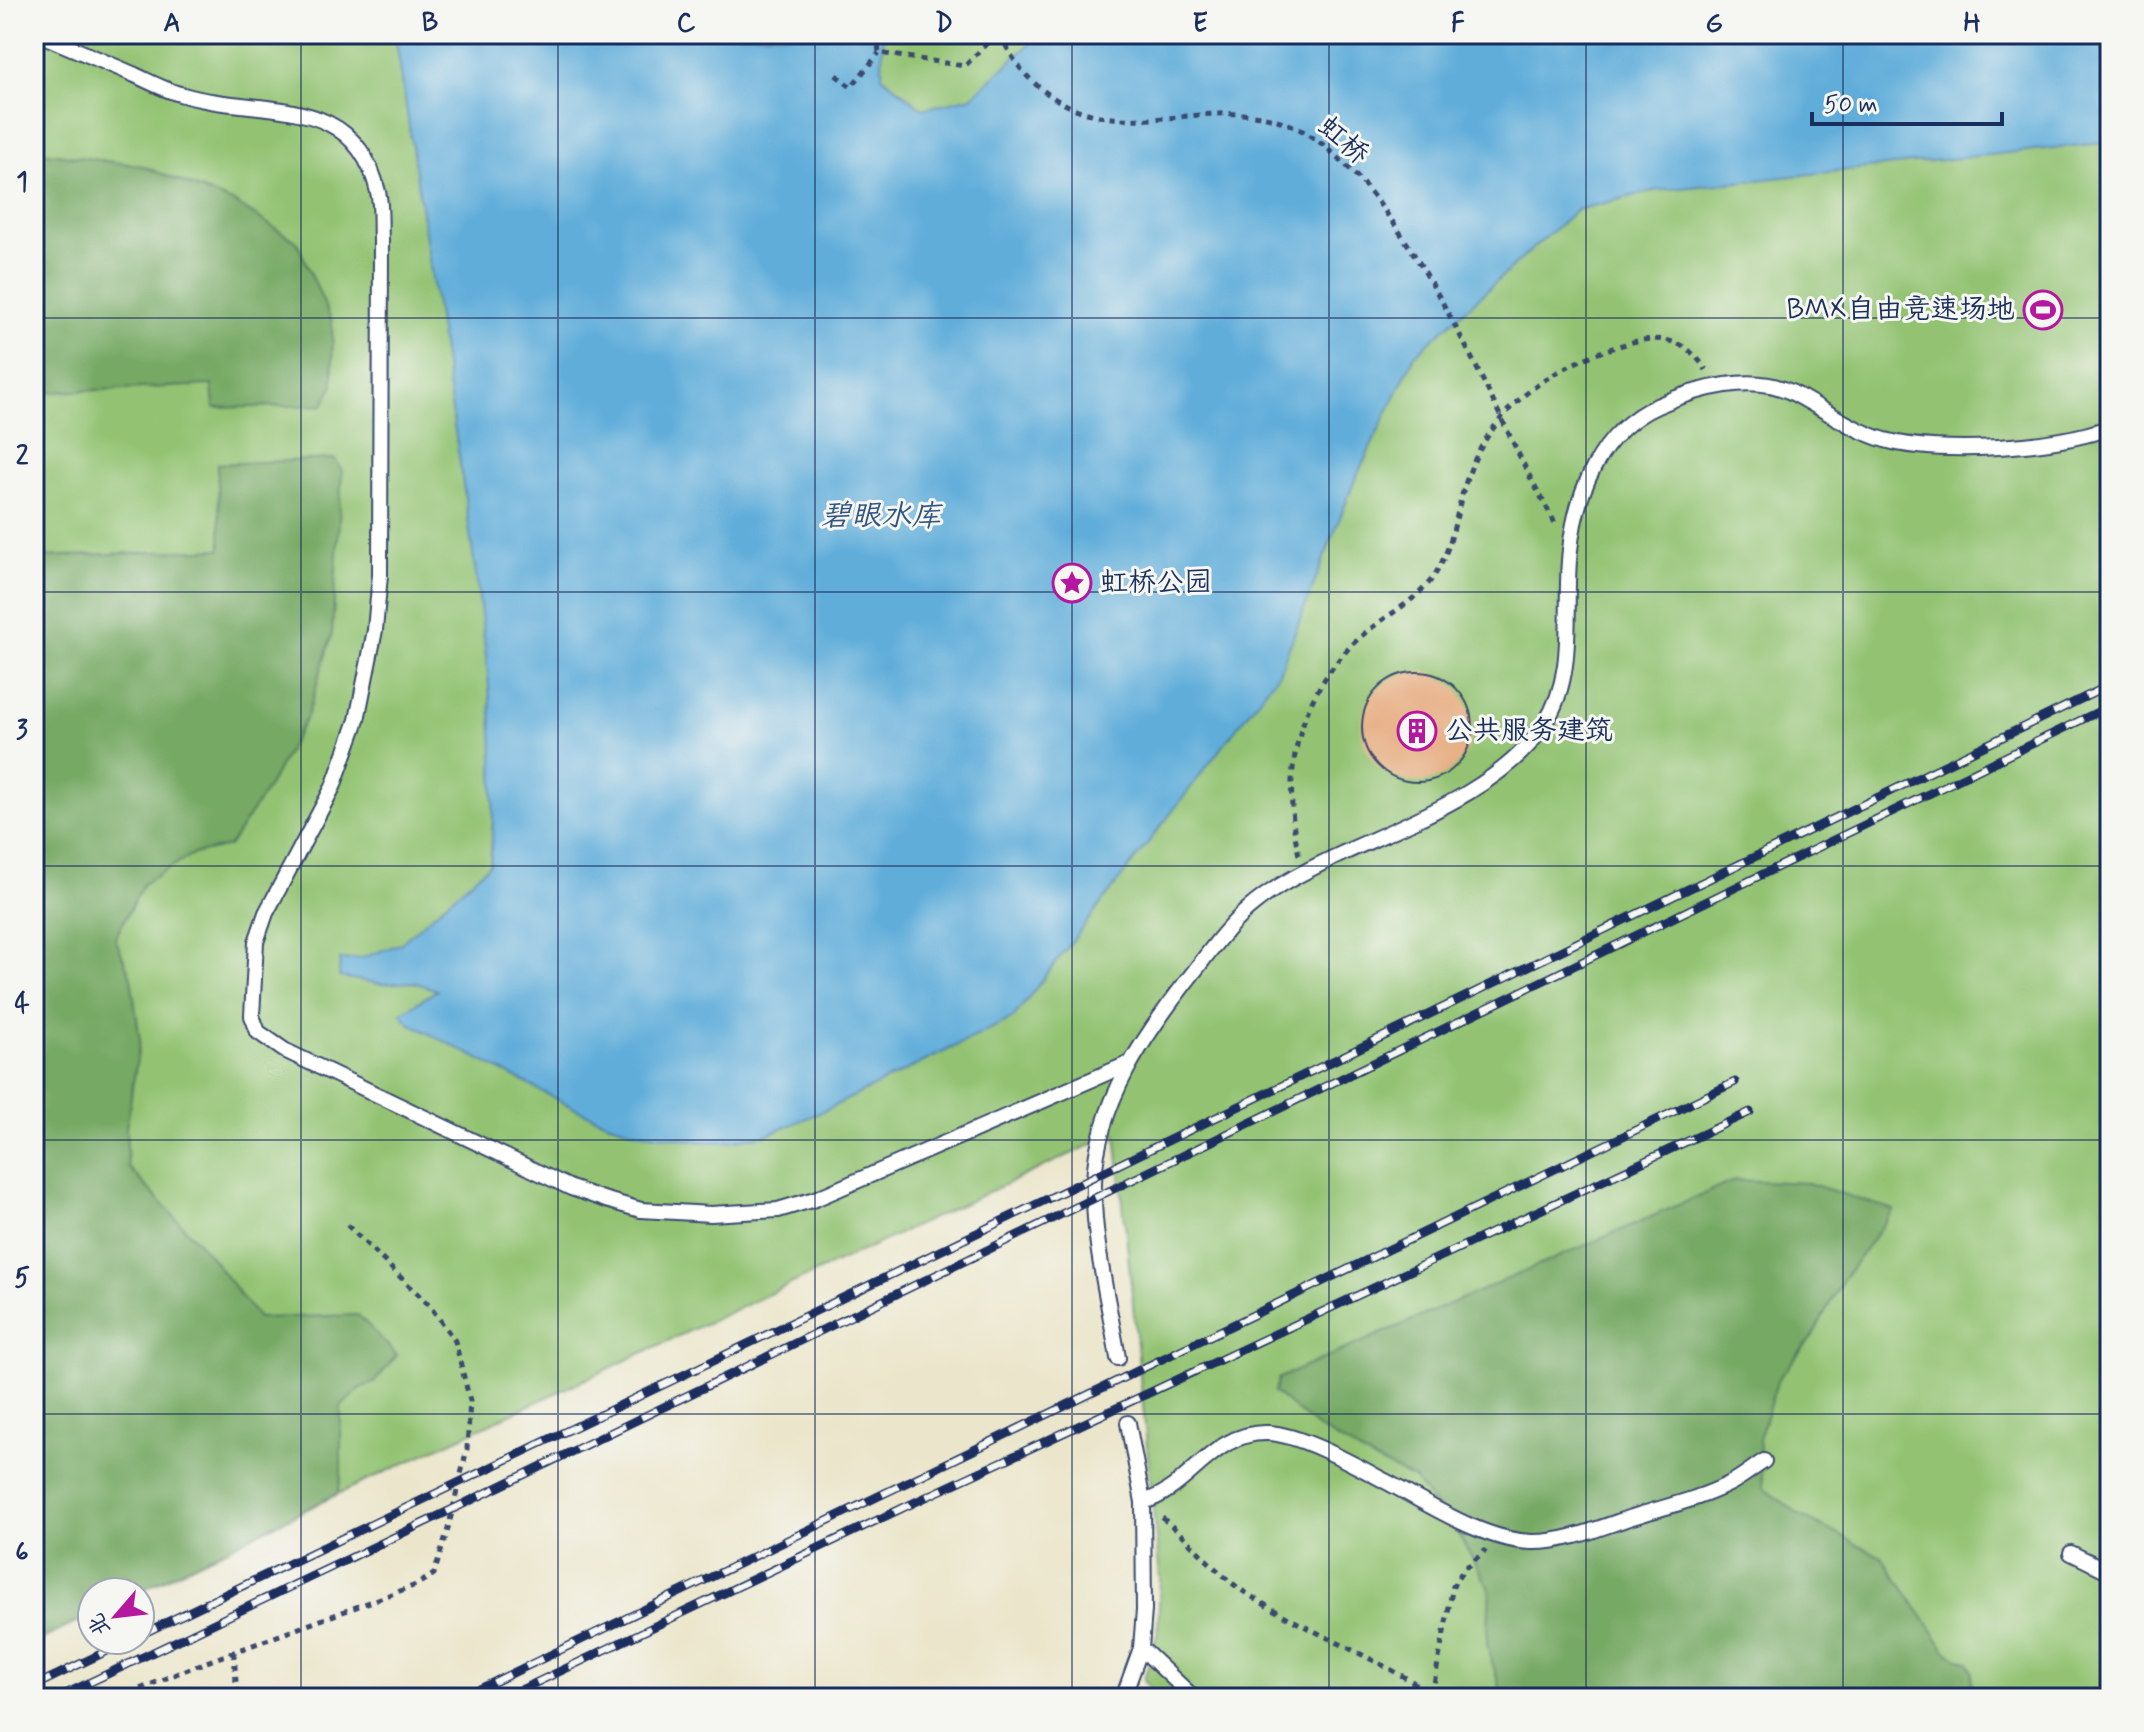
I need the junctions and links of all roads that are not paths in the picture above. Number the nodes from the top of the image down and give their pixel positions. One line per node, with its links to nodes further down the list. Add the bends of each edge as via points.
1 (39, 34): 3 (lane, via 179,94 294,110 327,121 353,142 370,166 379,194 380,559 375,630 357,720 333,787 259,927 251,1009 258,1032 284,1050 571,1188 641,1210 711,1214 778,1210 815,1199)
2 (2110, 427): 3 (lane, via 2050,441 1922,448 1855,428 1768,383 1718,388 1638,416 1597,460 1581,495 1570,550 1569,620 1558,697 1545,724 1505,766 1454,799 1303,871 1247,909 1155,1022)
3 (1130, 1063): 4 (lane, via 1104,1120 1094,1184)
4 (1118, 1358)
5 (1128, 1423): 7 (lane)
6 (1764, 1461): 7 (lane, via 1731,1484 1686,1502 1557,1540 1530,1542 1472,1526 1361,1468 1290,1436 1266,1433 1218,1448 1166,1494)
7 (1143, 1502): 10 (lane)
8 (2071, 1553): 9 (lane)
9 (2110, 1572)
10 (1141, 1648): 11 (lane); 12 (lane)
11 (1123, 1698)
12 (1194, 1698)

